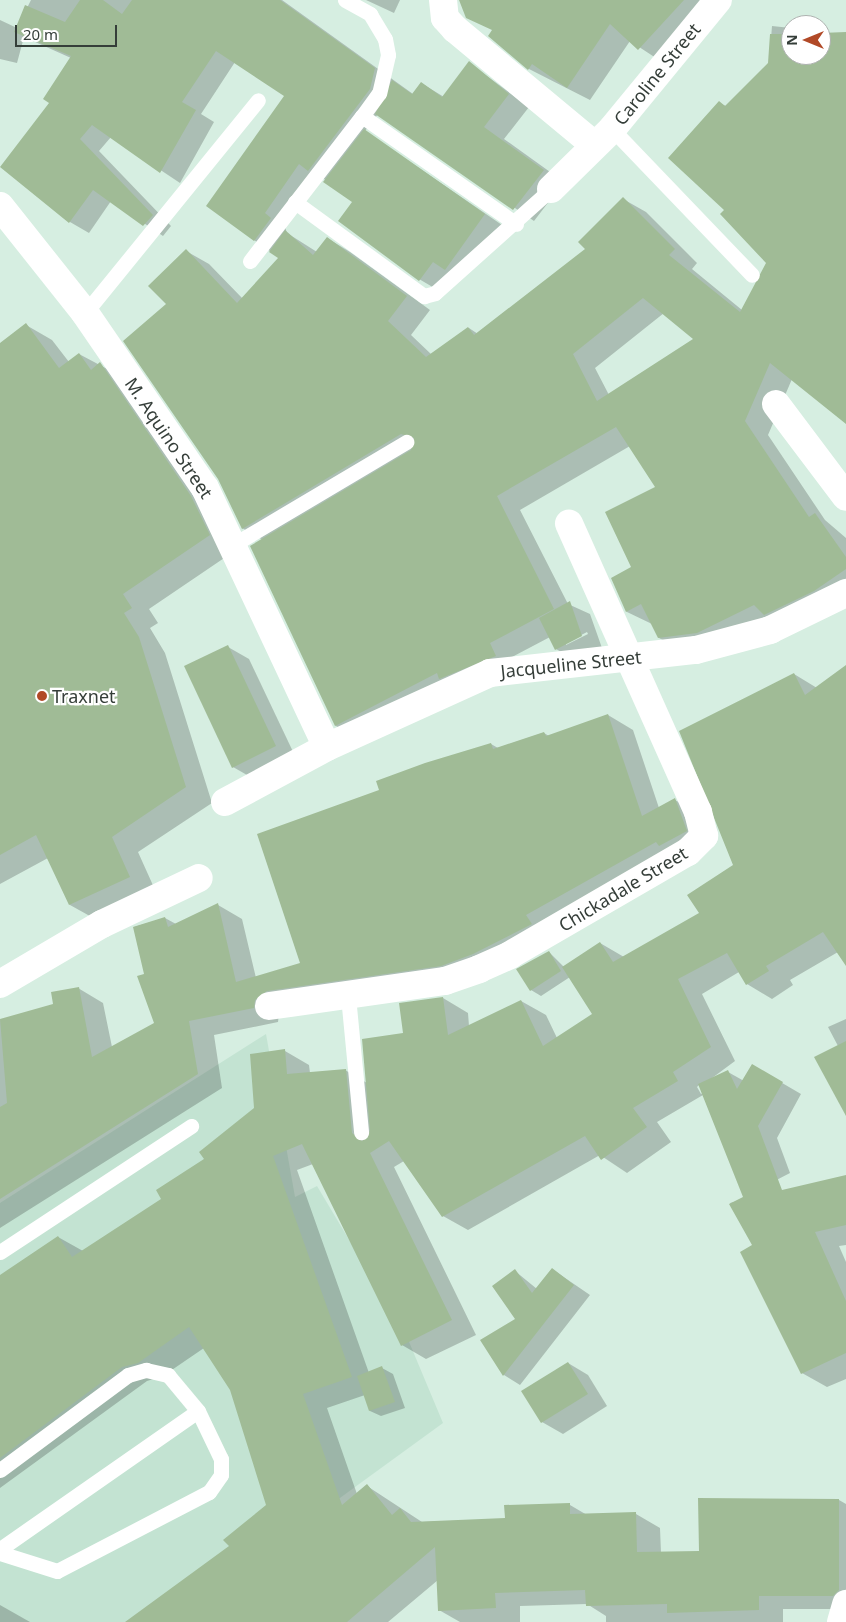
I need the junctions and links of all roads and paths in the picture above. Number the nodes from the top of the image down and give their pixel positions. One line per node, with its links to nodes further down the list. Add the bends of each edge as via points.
1 (345, 0): 5 (lane, via 370,14 385,39 388,56 379,93)
2 (443, 0): 6 (street, via 444,18 455,29)
3 (718, 0): 6 (street, Caroline Street)
4 (258, 100): 13 (lane)
5 (362, 116): 8 (lane); 10 (lane)
6 (603, 137): 7 (street, Caroline Street); 12 (lane)
7 (551, 189): 10 (lane)
8 (295, 202): 10 (lane, via 424,296 435,293); 11 (lane)
9 (0, 206): 13 (street, M. Aquino Street)
10 (516, 224)
11 (250, 261)
12 (752, 275)
13 (86, 314): 18 (street, M. Aquino Street, via 205,488)
14 (776, 404): 16 (street)
15 (406, 442): 18 (lane)
16 (846, 497)
17 (569, 523): 20 (street, Chickadale Street)
18 (231, 546): 21 (street, M. Aquino Street)
19 (846, 594): 20 (street, Jacqueline Street, via 770,630 696,650)
20 (630, 658): 21 (street, Jacqueline Street, via 490,673); 25 (street, Chickadale Street, via 698,812 704,836 688,852 510,955 444,981)
21 (326, 747): 22 (street, Jacqueline Street)
22 (225, 802)
23 (199, 878): 24 (street, via 102,924)
24 (0, 984)
25 (348, 996): 26 (street, Chickadale Street); 28 (lane)
26 (269, 1006)
27 (192, 1126): 29 (lane)
28 (361, 1132)
29 (0, 1252)
30 (198, 1411): 31 (lane, via 168,1375 146,1370 128,1375); 32 (lane); 32 (lane, via 220,1458 220,1475 209,1492 57,1571)
31 (0, 1470)
32 (0, 1551)
33 (846, 1604): 34 (street)
34 (841, 1622)

